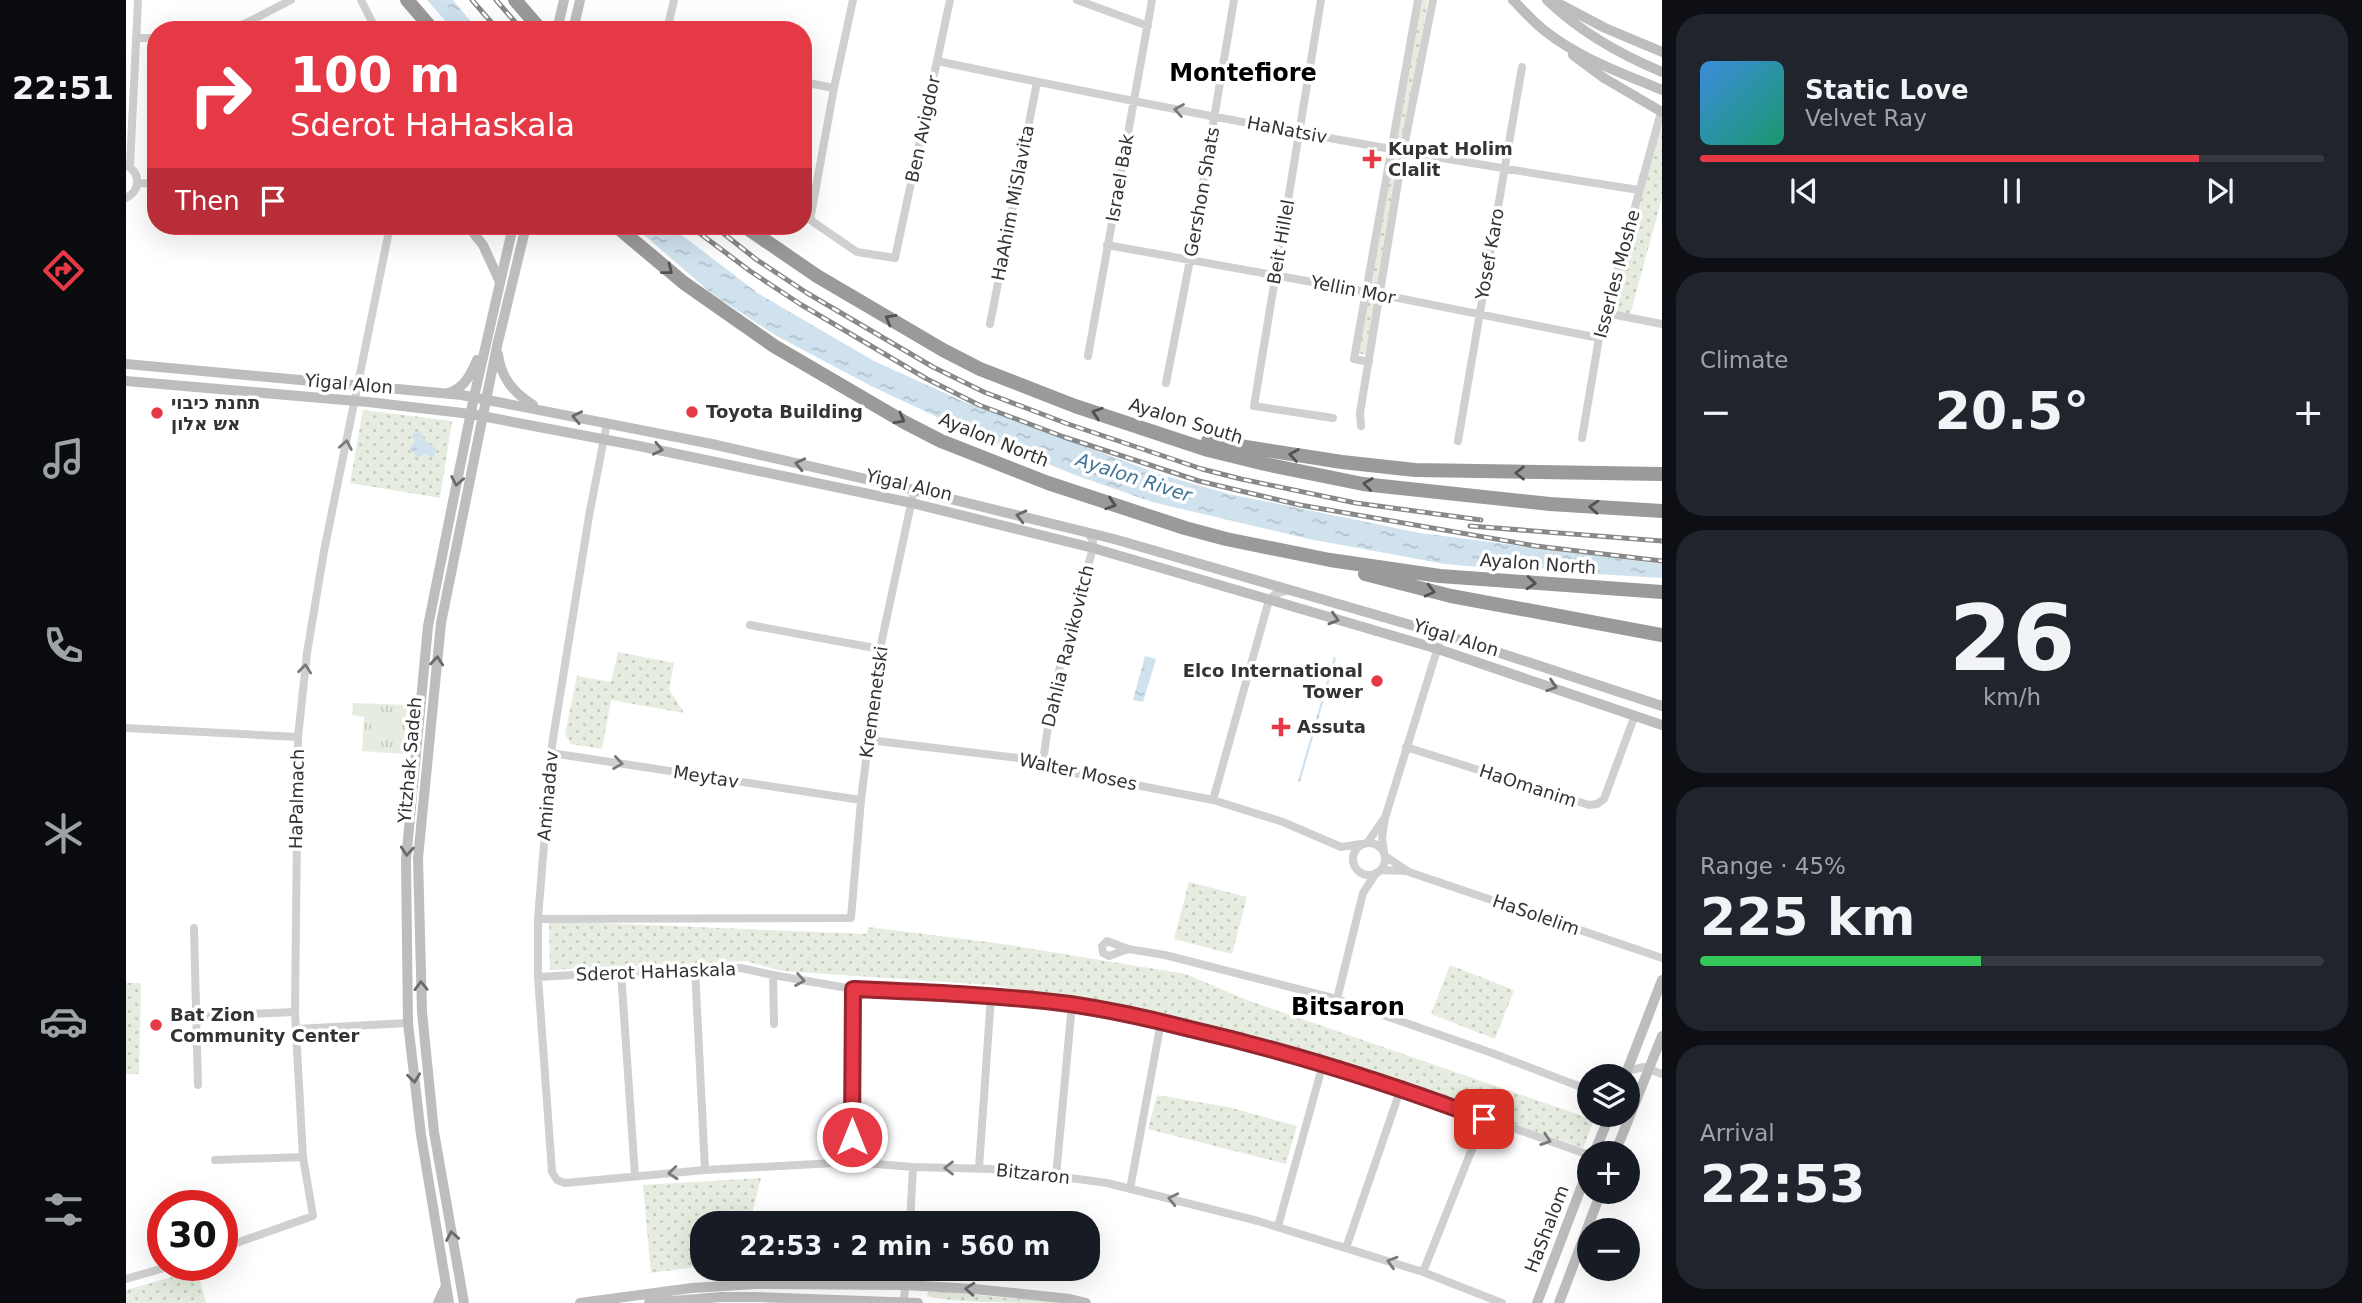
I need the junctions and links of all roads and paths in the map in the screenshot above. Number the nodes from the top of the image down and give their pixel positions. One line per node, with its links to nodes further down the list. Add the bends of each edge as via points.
1 (138, 0): 27 (street)
2 (291, 0): 19 (street)
3 (360, 0): 20 (street)
4 (407, 0): 21 (highway)
5 (515, 0): 22 (highway)
6 (564, 0): 23 (street)
7 (580, 0): 24 (street)
8 (674, 0): 25 (street)
9 (853, 0): 36 (street)
10 (950, 0): 31 (street, Ben Avigdor)
11 (1077, 0): 26 (street)
12 (1152, 0): 26 (street, Israel Bak)
13 (1234, 0): 40 (street, Gershon Shats)
14 (1321, 0): 41 (street, Beit Hillel)
15 (1418, 0): 42 (street)
16 (1433, 0): 43 (street)
17 (1513, 0): 29 (street)
18 (1549, 0): 30 (street); 33 (street, via 1574,25)
19 (250, 21)
20 (371, 21)
21 (425, 21)
22 (533, 21)
23 (560, 21)
24 (575, 21)
25 (669, 21)
26 (1148, 26): 38 (street, Israel Bak)
27 (136, 38): 28 (street); 44 (street)
28 (147, 38)
29 (1559, 41): 37 (street); 39 (street, via 1587,67)
30 (1662, 52)
31 (937, 61): 34 (street, HaNatsiv); 51 (street, Ben Avigdor, via 895,257 857,252)
32 (1522, 67): 45 (street, Yosef Karo)
33 (1662, 72)
34 (1037, 82): 38 (street, HaNatsiv); 67 (street, HaAhim MiSlavita)
35 (812, 84): 36 (street)
36 (834, 88): 49 (street)
37 (1662, 90)
38 (1134, 102): 40 (street, HaNatsiv, one-way to 38); 58 (street, Israel Bak)
39 (1661, 112): 48 (street, Isserles Moshe)
40 (1215, 116): 41 (street, HaNatsiv); 59 (street, Gershon Shats)
41 (1299, 132): 42 (street, HaNatsiv); 60 (street, Beit Hillel)
42 (1391, 149): 43 (street, HaNatsiv); 62 (street)
43 (1403, 152): 45 (street, HaNatsiv); 63 (street)
44 (128, 166): 46 (street)
45 (1505, 169): 48 (street, HaNatsiv); 65 (street, Yosef Karo)
46 (138, 183): 47 (street); 50 (street)
47 (147, 184)
48 (1639, 190): 64 (street, Isserles Moshe)
49 (812, 194)
50 (126, 198)
51 (812, 221)
52 (388, 235): 76 (street, HaPalmach)
53 (475, 235): 61 (street)
54 (511, 235): 61 (street, Yitzhak Sadeh)
55 (524, 235): 70 (street, Yitzhak Sadeh)
56 (626, 235): 96 (highway, Ayalon North, one-way to 96, via 735,320 941,441 1048,483 1185,528)
57 (757, 235): 86 (highway, Ayalon South, one-way to 57, via 1056,399 961,359 817,276)
58 (1107, 245): 59 (street, Yellin Mor); 71 (street, Israel Bak)
59 (1190, 260): 60 (street, Yellin Mor); 75 (street, Gershon Shats)
60 (1275, 276): 62 (street, Yellin Mor); 83 (street, Beit Hillel, via 1254,406)
61 (500, 282): 66 (street, Yitzhak Sadeh)
62 (1366, 292): 63 (street, Yellin Mor); 72 (street, via 1354,359)
63 (1380, 295): 65 (street, Yellin Mor); 72 (street)
64 (1606, 313): 68 (street); 69 (street, Isserles Moshe)
65 (1480, 315): 69 (street, Yellin Mor); 89 (street, Yosef Karo)
66 (490, 324): 77 (street, via 466,381); 78 (street, Yitzhak Sadeh)
67 (990, 324)
68 (1662, 324)
69 (1599, 338): 87 (street, Isserles Moshe)
70 (497, 346): 79 (street, Yitzhak Sadeh); 81 (street, via 505,380)
71 (1088, 356)
72 (1369, 362): 85 (street)
73 (126, 364): 76 (street, Yigal Alon)
74 (126, 381): 80 (street, Yigal Alon)
75 (1166, 383)
76 (357, 386): 77 (street, Yigal Alon); 80 (street, HaPalmach)
77 (447, 393): 78 (street, Yigal Alon)
78 (474, 397): 79 (street, Yigal Alon); 82 (street, Yitzhak Sadeh)
79 (486, 399): 81 (street, Yigal Alon); 82 (street, Yitzhak Sadeh)
80 (354, 401): 82 (street, Yigal Alon); 109 (street, HaPalmach, one-way to 80, via 309,640)
81 (538, 409): 84 (street, Yigal Alon, one-way to 81)
82 (477, 415): 88 (street, Yigal Alon); 140 (street, Yitzhak Sadeh, one-way to 140, via 428,626 406,860); 180 (street, Yitzhak Sadeh, one-way to 82, via 433,1132 422,1012 418,858 440,623)
83 (1333, 418)
84 (607, 423): 88 (street, Aminadav); 91 (street, Yigal Alon, one-way to 84)
85 (1361, 426)
86 (1162, 434): 90 (highway, one-way to 86, via 1415,470); 93 (highway, Ayalon South, one-way to 86, via 1363,484 1245,460)
87 (1582, 438)
88 (604, 439): 92 (street, Yigal Alon, one-way to 92); 112 (street, Aminadav)
89 (1458, 441)
90 (1662, 474)
91 (914, 490): 92 (street, Kremenetski); 94 (street, Yigal Alon, one-way to 91)
92 (912, 503): 95 (street, Yigal Alon); 103 (street, Kremenetski)
93 (1662, 511)
94 (1087, 533): 95 (street, Dahlia Ravikovitch); 97 (street, Yigal Alon)
95 (1093, 548): 99 (street, Yigal Alon); 113 (street, Dahlia Ravikovitch, via 1053,692)
96 (1293, 553): 98 (highway, Ayalon North, one-way to 98, via 1440,576); 102 (highway, one-way to 102, via 1451,596)
97 (1291, 590): 99 (street, via 1278,592); 101 (street, Yigal Alon)
98 (1662, 592)
99 (1269, 600): 104 (street, Yigal Alon, one-way to 104); 115 (street)
100 (750, 625): 103 (street)
101 (1443, 634): 104 (street); 105 (street, Yigal Alon)
102 (1662, 635)
103 (880, 649): 110 (street, Kremenetski)
104 (1438, 649): 106 (street, Yigal Alon, one-way to 106); 111 (street)
105 (1662, 706)
106 (1635, 715): 107 (street, Yigal Alon); 111 (street, HaOmanim, via 1604,799 1597,804)
107 (1662, 725)
108 (126, 728): 109 (street)
109 (298, 737): 137 (street, HaPalmach)
110 (869, 740): 113 (street, Walter Moses); 114 (street, Kremenetski)
111 (1406, 747): 116 (street)
112 (551, 753): 114 (street, Meytav, one-way to 114); 124 (street, Aminadav)
113 (1043, 761): 115 (street, Walter Moses, via 1069,772)
114 (861, 800): 124 (street, Kremenetski, via 851,918)
115 (1213, 800): 118 (street, Walter Moses)
116 (1385, 818): 117 (street); 119 (street)
117 (1364, 843): 118 (street); 119 (street, via 1377,844); 120 (street, via 1353,853)
118 (1341, 847): 120 (street)
119 (1385, 853): 121 (street); 122 (street, HaSolelim)
120 (1355, 866): 121 (street, via 1364,874); 123 (street)
121 (1379, 872): 122 (street, HaSolelim); 123 (street)
122 (1409, 872): 127 (street, HaSolelim)
123 (1363, 893): 135 (street)
124 (538, 919): 131 (street, Aminadav)
125 (194, 928): 138 (street)
126 (1128, 949): 135 (street)
127 (1662, 958)
128 (695, 968): 129 (street, Sderot HaHaskala); 130 (street, Sderot HaHaskala, via 741,968); 160 (street)
129 (621, 972): 131 (street, Sderot HaHaskala); 162 (street)
130 (773, 975): 133 (street, Sderot HaHaskala, one-way to 133); 141 (street)
131 (538, 977): 161 (street, Aminadav)
132 (1662, 979): 144 (street)
133 (853, 989): 134 (street, Sderot HaHaskala); 157 (street)
134 (992, 996): 136 (street, Sderot HaHaskala); 159 (street)
135 (1338, 999): 150 (street)
136 (1072, 1004): 139 (street, Sderot HaHaskala); 163 (street)
137 (295, 1012): 138 (street); 142 (street, HaPalmach)
138 (197, 1016): 149 (street)
139 (1160, 1022): 145 (street, Sderot HaHaskala); 164 (street)
140 (408, 1023): 142 (street); 175 (street, Yitzhak Sadeh, one-way to 175, via 421,1135)
141 (774, 1024)
142 (296, 1029): 155 (street, HaPalmach)
143 (1662, 1036): 147 (street)
144 (1630, 1064)
145 (1323, 1065): 151 (street, Sderot HaHaskala); 168 (street)
146 (1640, 1067): 147 (street)
147 (1649, 1068): 148 (street); 153 (street)
148 (1662, 1074)
149 (198, 1085)
150 (1577, 1085)
151 (1401, 1088): 152 (street, Sderot HaHaskala); 170 (street)
152 (1484, 1119): 154 (street, Sderot HaHaskala, one-way to 154); 171 (street)
153 (1620, 1141)
154 (1577, 1152)
155 (303, 1157): 156 (street); 169 (street, HaPalmach, via 313,1216)
156 (215, 1160)
157 (852, 1162): 158 (street, Bitzaron); 160 (street, Bitzaron)
158 (914, 1167): 159 (street, Bitzaron, one-way to 158); 167 (street)
159 (979, 1168): 163 (street, Bitzaron)
160 (705, 1170): 162 (street, Bitzaron, one-way to 162)
161 (552, 1172): 162 (street, Bitzaron, via 565,1182)
162 (635, 1176)
163 (1056, 1176): 164 (street, Bitzaron)
164 (1130, 1189): 168 (street, Bitzaron, one-way to 164)
165 (1577, 1198): 186 (street, HaShalom)
166 (1596, 1204): 187 (street)
167 (911, 1211)
168 (1278, 1226): 170 (street, Bitzaron)
169 (238, 1242)
170 (1346, 1248): 171 (street, Bitzaron, one-way to 170)
171 (1423, 1272): 185 (street, Bitzaron)
172 (147, 1273): 173 (street)
173 (126, 1279)
174 (905, 1281): 176 (street)
175 (447, 1283): 178 (street); 179 (street, Yitzhak Sadeh)
176 (905, 1286): 177 (street); 181 (street, via 756,1284); 184 (street, one-way to 176)
177 (904, 1302): 182 (street, via 721,1297); 183 (street)
178 (438, 1303)
179 (449, 1303)
180 (464, 1303)
181 (580, 1303)
182 (649, 1303)
183 (918, 1303)
184 (1086, 1303)
185 (1502, 1303)
186 (1537, 1303)
187 (1559, 1303)

